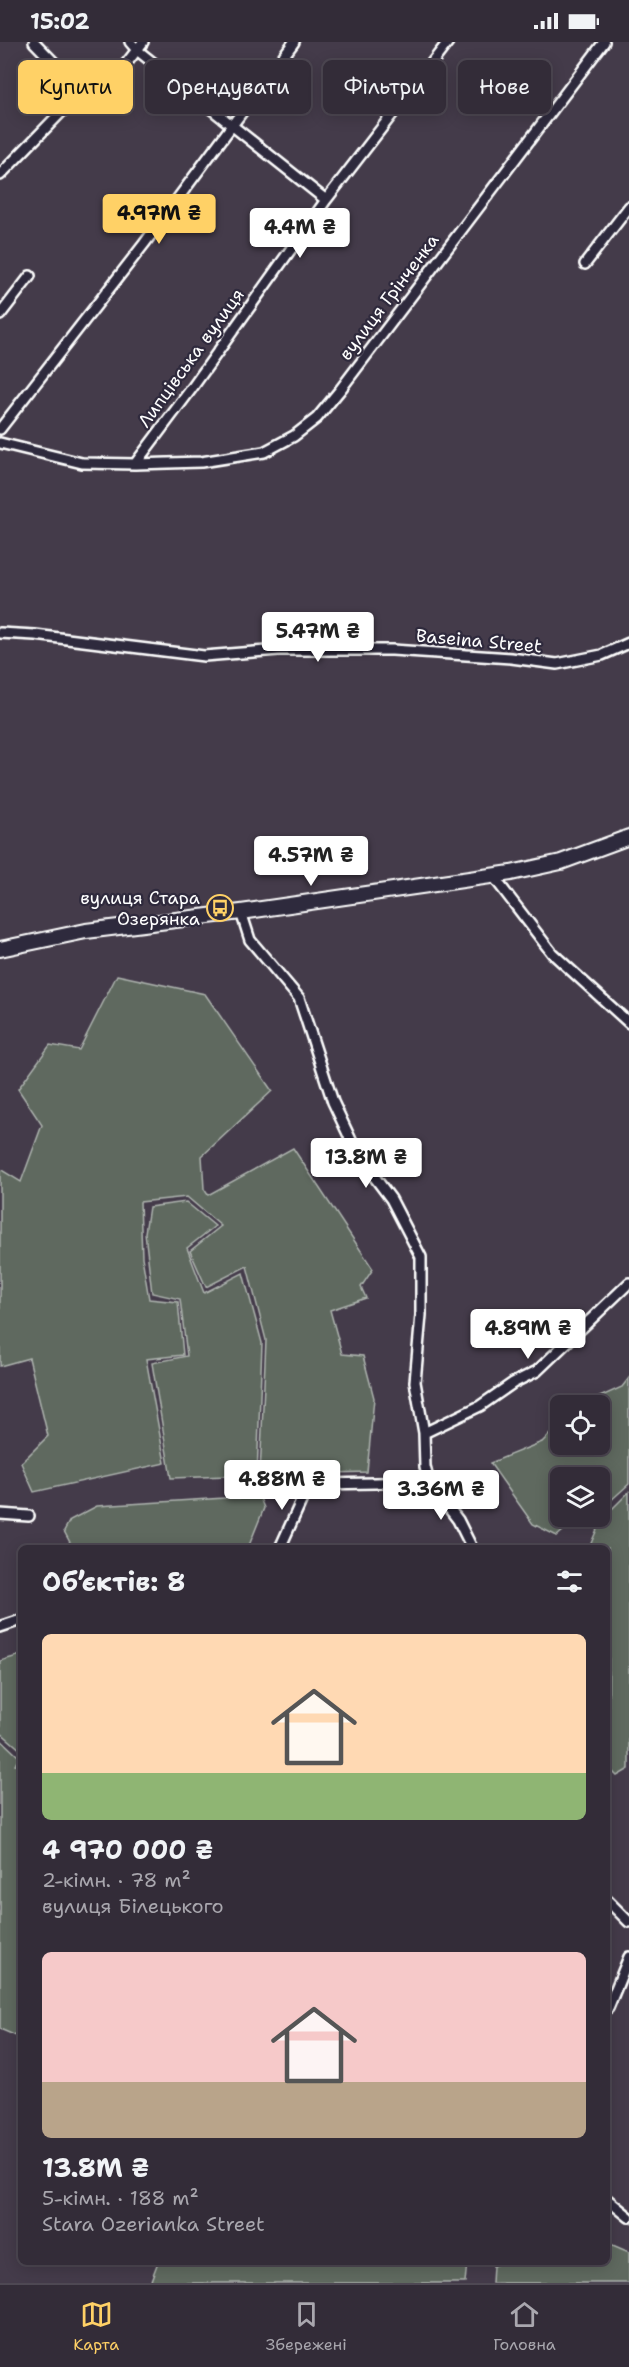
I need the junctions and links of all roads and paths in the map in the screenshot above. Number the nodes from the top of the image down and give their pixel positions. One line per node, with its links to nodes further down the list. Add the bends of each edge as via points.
1 (34, 42): 10 (street, via 72,81 72,100)
2 (130, 42): 7 (street)
3 (143, 42): 7 (street)
4 (294, 42): 9 (street)
5 (448, 42): 11 (street, Липцівська вулиця)
6 (604, 42): 18 (street, вулиця Грінченка, via 317,418 264,452 201,462)
7 (136, 50): 8 (street); 9 (street)
8 (128, 60)
9 (231, 126): 11 (street); 16 (street)
10 (0, 175)
11 (326, 200): 18 (street, Липцівська вулиця)
12 (629, 207): 13 (street)
13 (585, 264)
14 (30, 276): 15 (street)
15 (0, 315)
16 (0, 429)
17 (0, 443): 18 (street, вулиця Грінченка, via 82,463)
18 (135, 464)
19 (0, 633): 20 (street, Baseina Street, via 204,656 279,650 392,650 557,664 602,655)
20 (629, 643)
21 (629, 837): 22 (main road, via 561,862)
22 (493, 876): 23 (main road); 25 (street, via 552,953)
23 (241, 912): 24 (main road, via 86,931); 27 (street, via 250,940 299,998 338,1112 358,1155 391,1199 421,1257 422,1315 415,1382)
24 (0, 950)
25 (629, 1023)
26 (629, 1282): 27 (street, via 537,1371 480,1406)
27 (424, 1433): 28 (street)
28 (429, 1482): 30 (street); 34 (street, via 458,1520)
29 (268, 1485): 30 (street)
30 (308, 1486): 33 (street)
31 (0, 1514): 32 (street)
32 (28, 1516)
33 (281, 1545)
34 (470, 1545)
35 (18, 1621): 36 (street)
36 (0, 1627)
37 (610, 1903): 39 (street)
38 (629, 1907): 39 (street)
39 (626, 1919)
40 (629, 1957): 41 (street)
41 (610, 2003)
42 (610, 2202): 43 (street)
43 (629, 2217)

